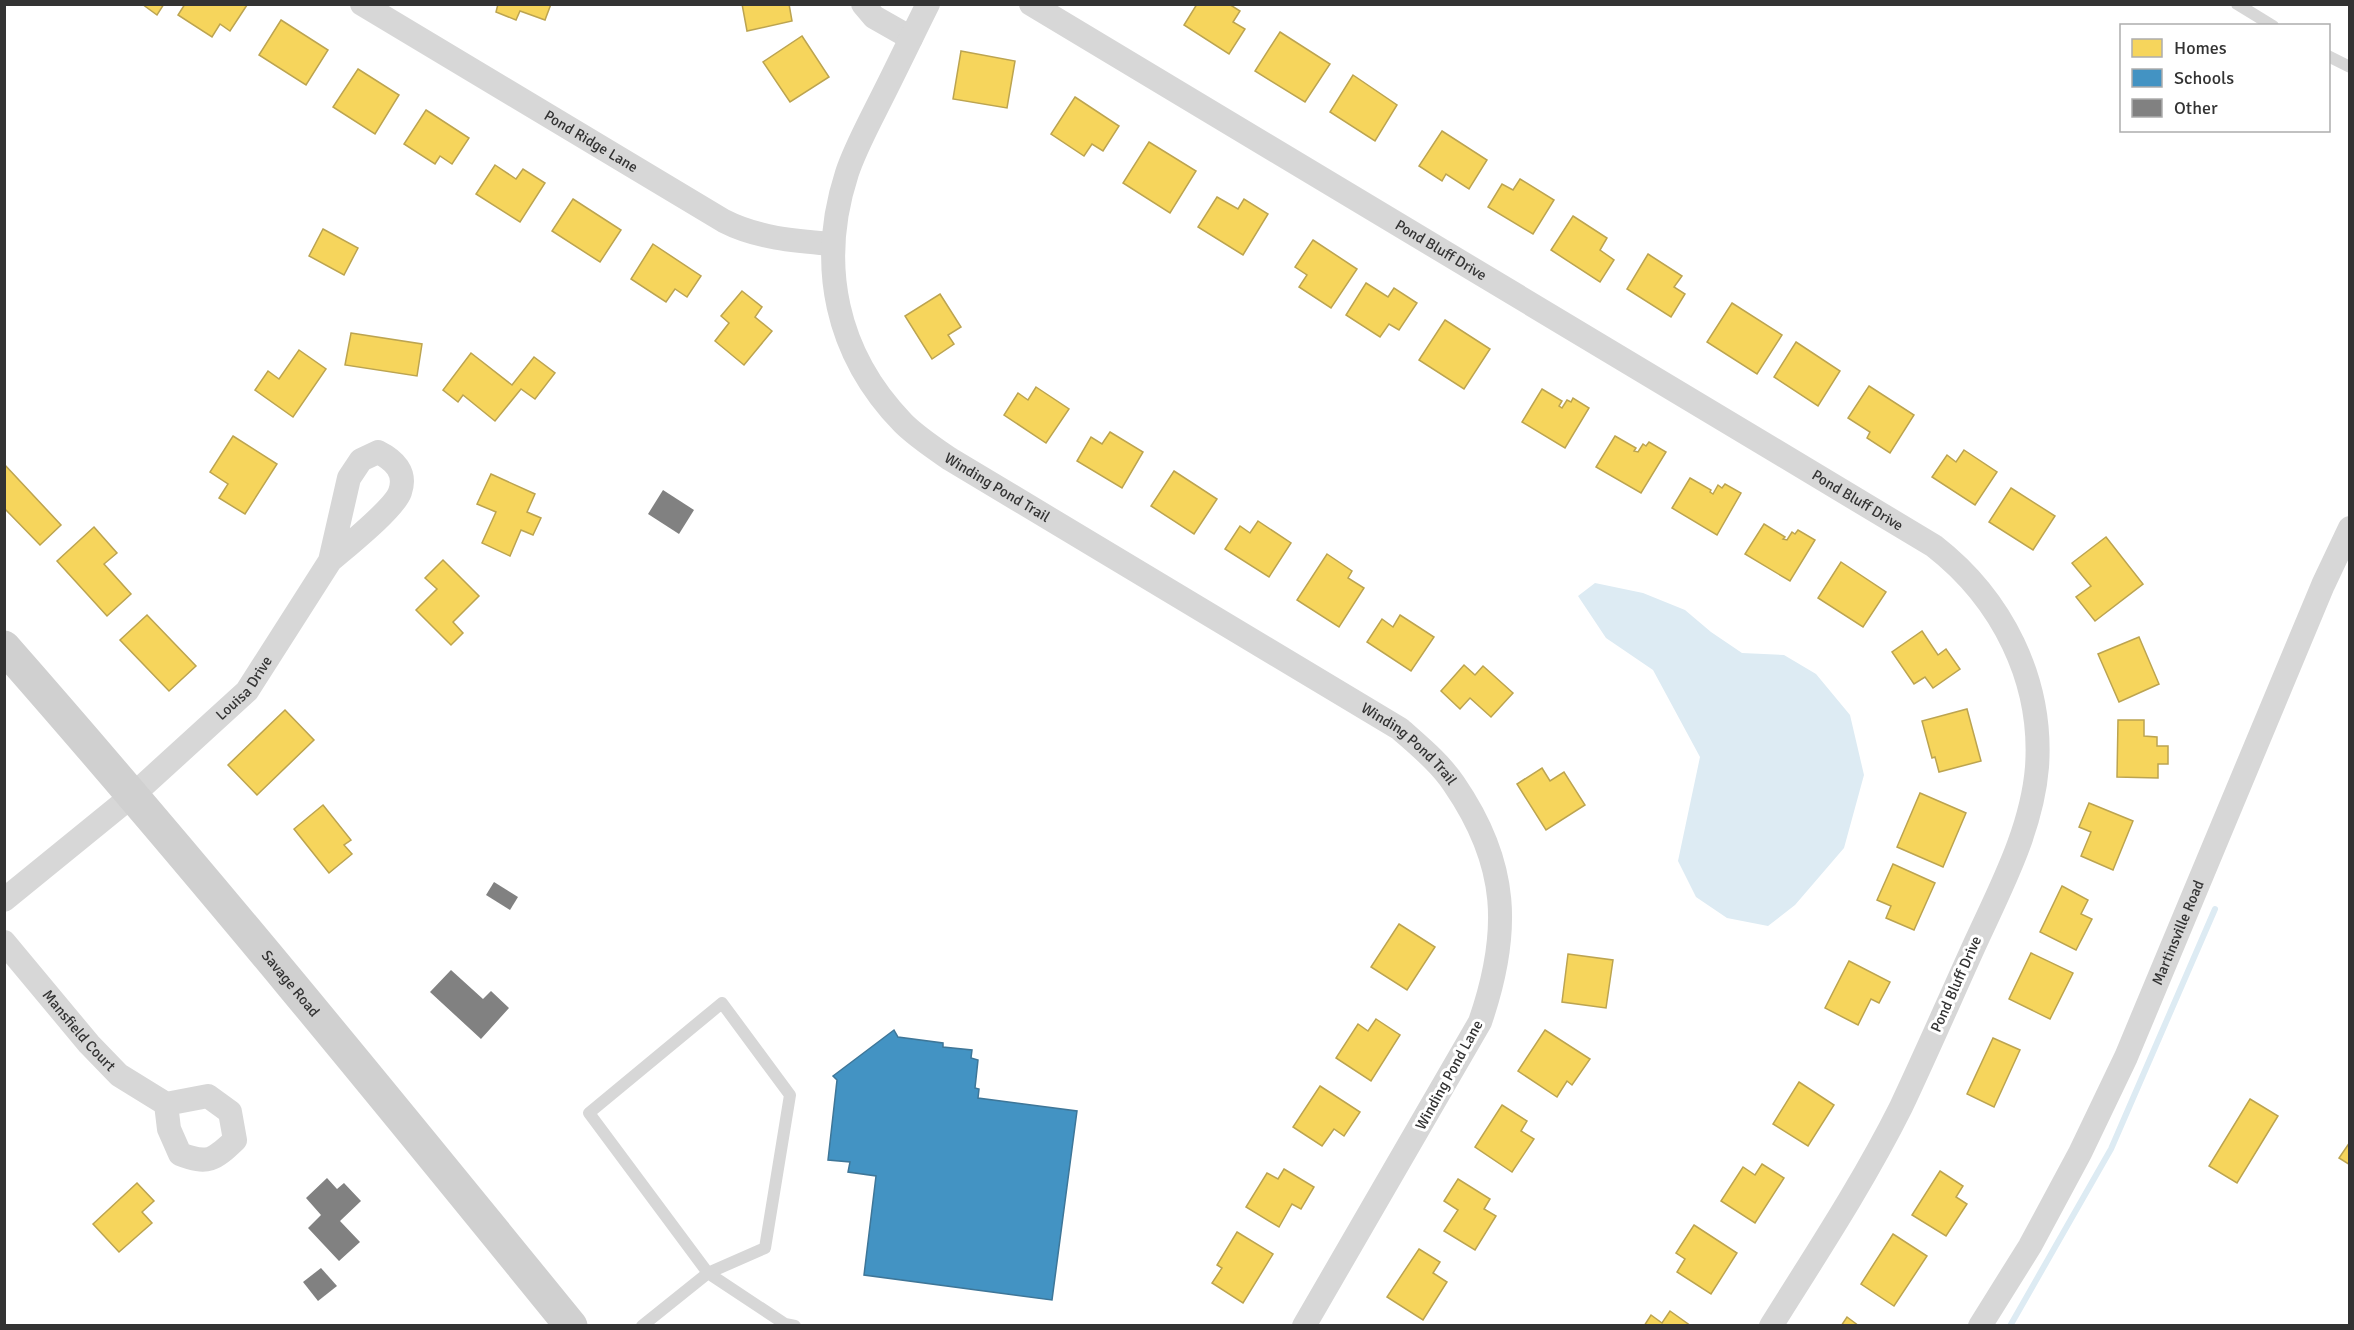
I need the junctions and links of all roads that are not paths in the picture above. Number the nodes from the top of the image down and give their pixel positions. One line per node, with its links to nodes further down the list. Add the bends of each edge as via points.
1 (362, 4): 10 (street, Pond Ridge Lane, via 724,221 743,230)
2 (863, 4): 7 (street, via 874,17)
3 (928, 4): 7 (street, Winding Pond Trail)
4 (1031, 4): 24 (street, Pond Bluff Drive, via 1934,546 1966,572 2007,630 2034,704 2037,765 2029,818 1900,1107)
5 (2237, 4): 6 (lane)
6 (2270, 24)
7 (911, 38): 10 (street, Winding Pond Trail, via 847,173)
8 (2330, 57): 9 (lane)
9 (2348, 62)
10 (832, 244): 15 (street, Winding Pond Trail, via 835,292 849,339 870,382 904,424 950,459 1400,729 1454,783)
11 (2349, 528): 25 (street, Martinsville Road, via 2126,1057 2055,1200)
12 (330, 561): 14 (street, Louisa Drive, via 247,691)
13 (4, 647): 14 (street, Savage Road)
14 (133, 795): 16 (street); 20 (street, Savage Road)
15 (1466, 804): 23 (street, Winding Pond Lane, via 1484,837 1497,881 1500,942 1493,985 1465,1050)
16 (4, 900)
17 (4, 942): 18 (street, Mansfield Court, via 88,1044 119,1075)
18 (166, 1104)
19 (708, 1273): 19 (lane, via 765,1248 790,1095 722,1003 589,1113); 21 (lane); 22 (lane, via 785,1324)
20 (571, 1326)
21 (642, 1326)
22 (795, 1326)
23 (1304, 1326)
24 (1771, 1326)
25 (1980, 1326)

